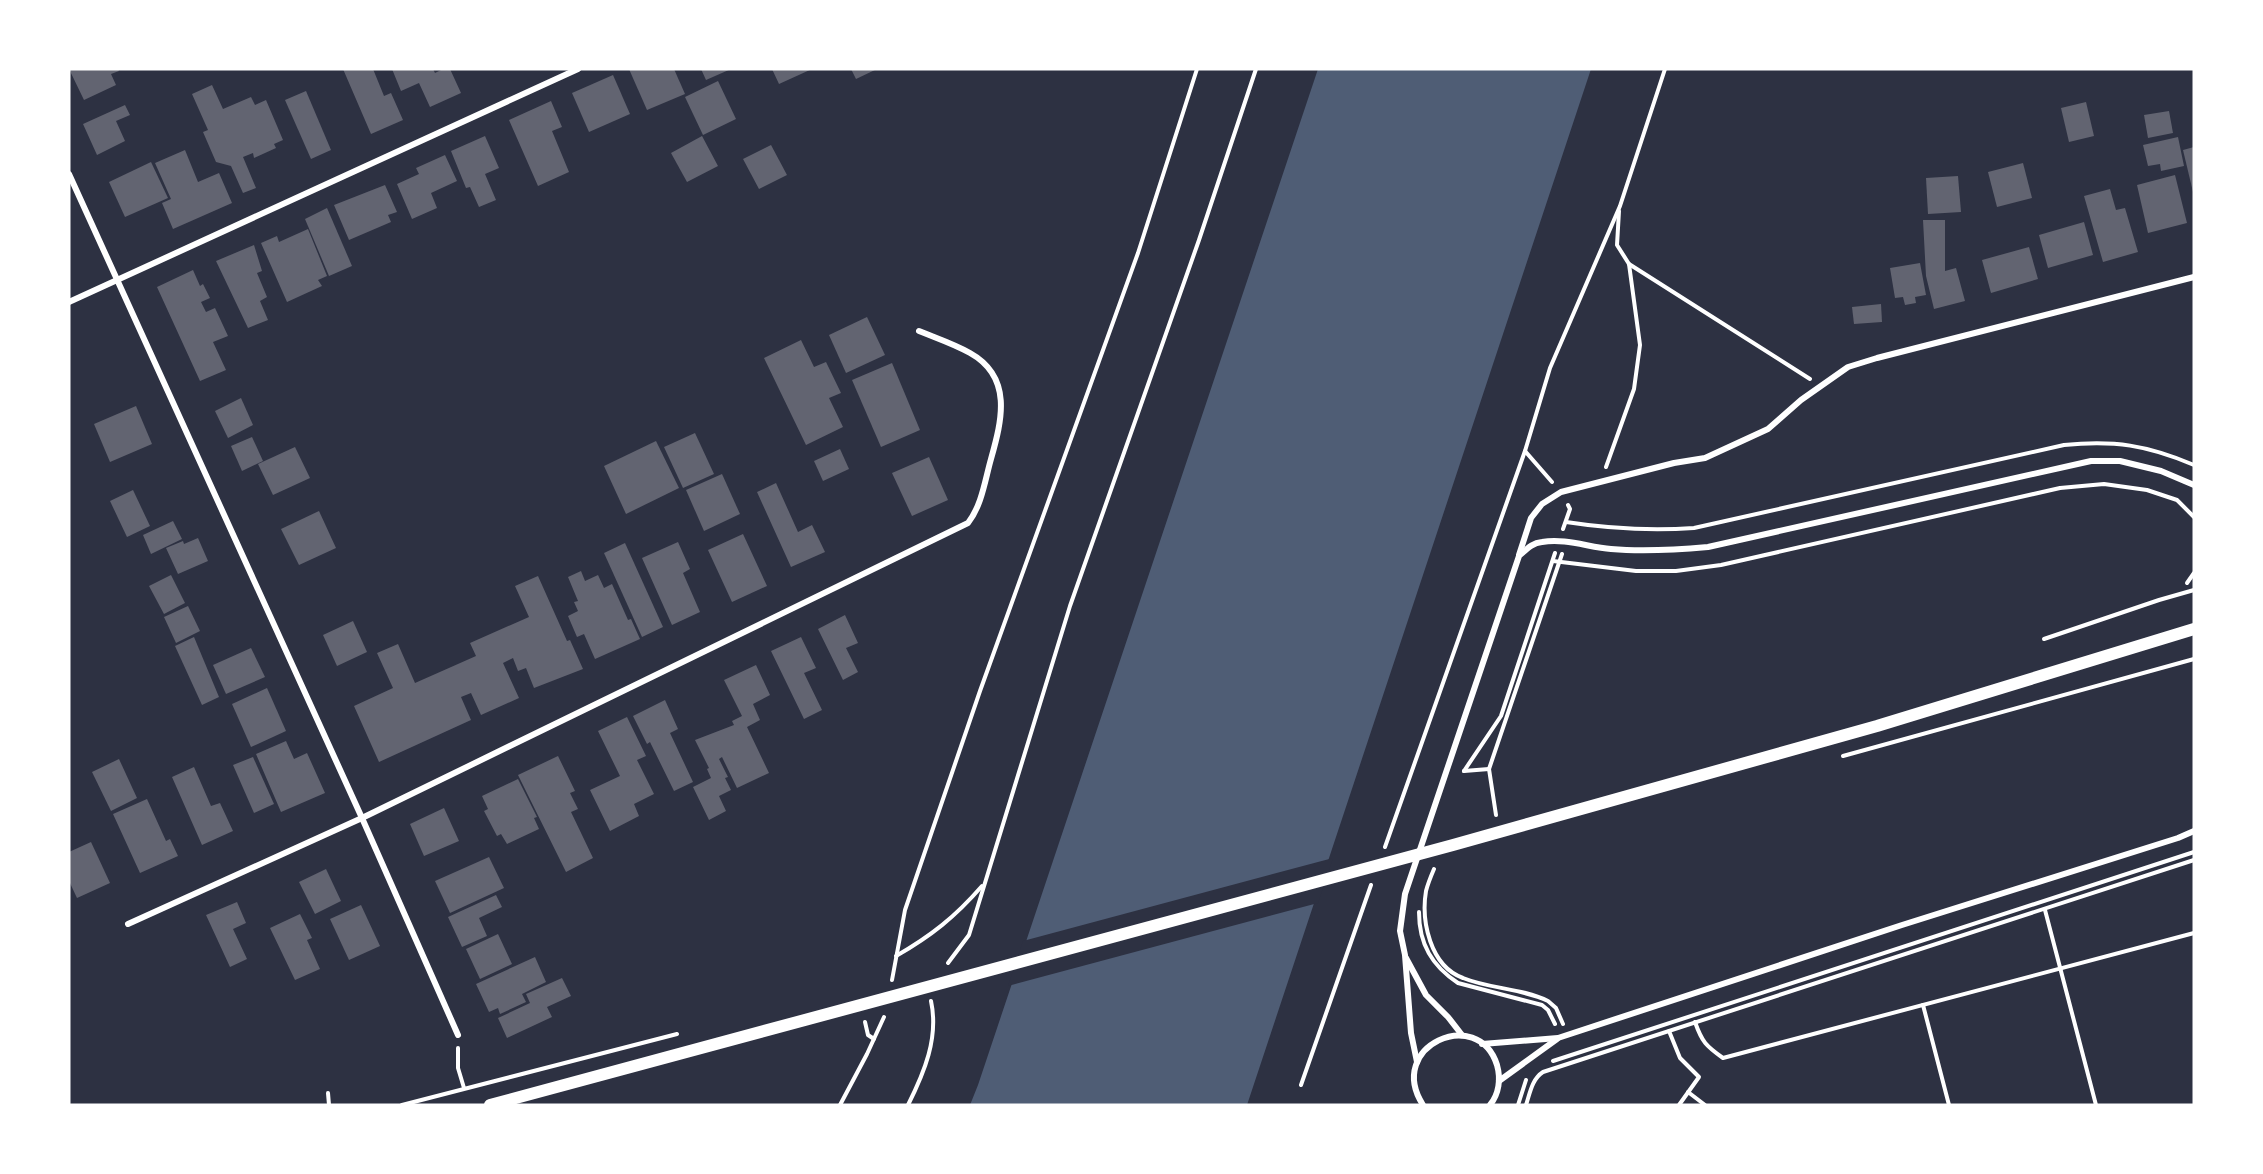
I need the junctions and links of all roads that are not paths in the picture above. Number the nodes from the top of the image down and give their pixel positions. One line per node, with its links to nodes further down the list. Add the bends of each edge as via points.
1 (578, 69): 4 (street)
2 (69, 174): 4 (street)
3 (2194, 277): 8 (street, via 1848,367 1768,429 1706,458 1561,492 1542,504 1531,518)
4 (118, 281): 5 (street); 11 (street)
5 (69, 302)
6 (919, 331): 11 (street, via 970,353 985,364 1000,391 1000,428 977,508 968,523)
7 (2194, 485): 8 (street, via 2161,471 2120,461 2091,461 1708,547 1659,551 1609,549 1563,541 1530,545)
8 (1519, 555): 14 (street, via 1405,894 1400,931)
9 (2194, 623): 10 (street)
10 (2189, 631): 21 (main road, via 1877,726 1453,845)
11 (362, 818): 13 (street); 15 (street)
12 (2194, 831): 17 (street)
13 (128, 924)
14 (1405, 955): 16 (street, via 1426,995); 19 (street)
15 (458, 1035)
16 (1462, 1035): 18 (street); 19 (street, via 1440,1039 1422,1052)
17 (1562, 1036): 18 (street); 20 (street)
18 (1482, 1044): 20 (street, via 1496,1060)
19 (1417, 1062): 22 (street, via 1414,1086)
20 (1499, 1081): 23 (street)
21 (490, 1105)
22 (1423, 1105)
23 (1490, 1105)

